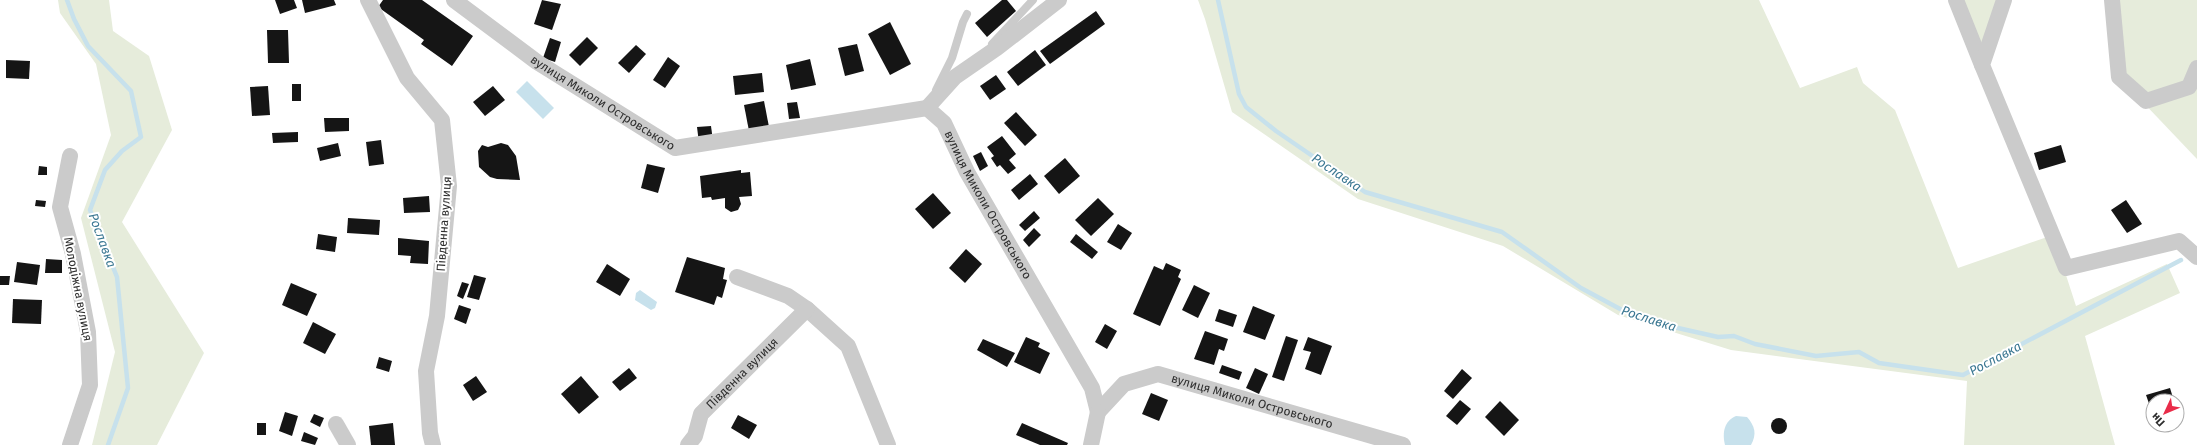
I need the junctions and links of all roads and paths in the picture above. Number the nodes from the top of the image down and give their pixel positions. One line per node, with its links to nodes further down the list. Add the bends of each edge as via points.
1 (368, 0): 21 (street, Південна вулиця, via 406,78 442,120 449,186 437,316 426,371)
2 (454, 0): 12 (street, вулиця Миколи Островського, via 537,62 675,148)
3 (1033, 0): 9 (lane)
4 (1059, 0): 9 (street)
5 (1956, 0): 10 (street)
6 (2004, 0): 10 (street)
7 (2112, 0): 11 (street, via 2119,77 2146,100 2189,86)
8 (967, 14): 12 (lane, via 952,58)
9 (978, 61): 12 (street, via 955,77)
10 (1982, 64): 14 (street, via 2066,268 2179,241)
11 (2197, 68)
12 (927, 108): 17 (street, вулиця Миколи Островського, via 944,123 967,172 1092,388)
13 (70, 156): 19 (street, Молодіжна вулиця, via 60,207 73,254 88,332 90,385)
14 (2197, 257)
15 (737, 277): 16 (street, via 788,296)
16 (807, 309): 22 (street, Південна вулиця, via 701,414 695,436); 23 (street, via 848,346)
17 (1098, 412): 24 (street); 25 (street, вулиця Миколи Островського, via 1124,384 1158,374)
18 (336, 424): 20 (street)
19 (70, 445)
20 (348, 445)
21 (433, 445)
22 (688, 445)
23 (888, 445)
24 (1091, 445)
25 (1403, 445)

